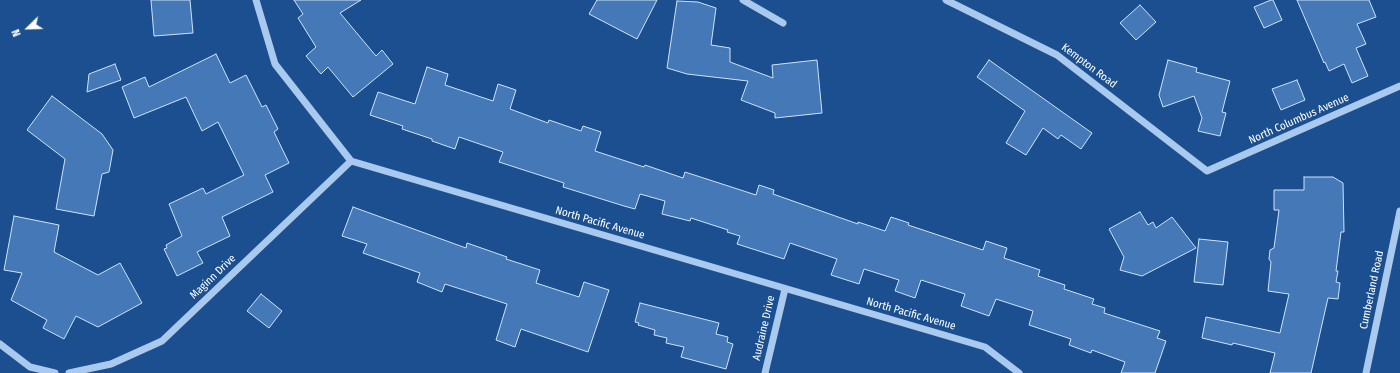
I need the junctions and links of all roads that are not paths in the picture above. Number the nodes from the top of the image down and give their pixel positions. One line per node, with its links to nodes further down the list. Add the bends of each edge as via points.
1 (256, 0): 6 (street, via 275,64)
2 (743, 0): 4 (street)
3 (946, 0): 7 (street, Kempton Road, via 1057,55)
4 (783, 23)
5 (1400, 86): 7 (street, North Columbus Avenue)
6 (351, 161): 9 (street, North Pacific Avenue); 12 (street, Maginn Drive, via 162,341 111,364)
7 (1207, 171)
8 (1400, 211): 15 (street, Cumberland Road)
9 (784, 289): 13 (street, Audraine Drive); 14 (street, North Pacific Avenue, via 985,348)
10 (0, 344): 11 (street, via 30,367)
11 (55, 373)
12 (69, 373)
13 (765, 373)
14 (1018, 373)
15 (1366, 373)

